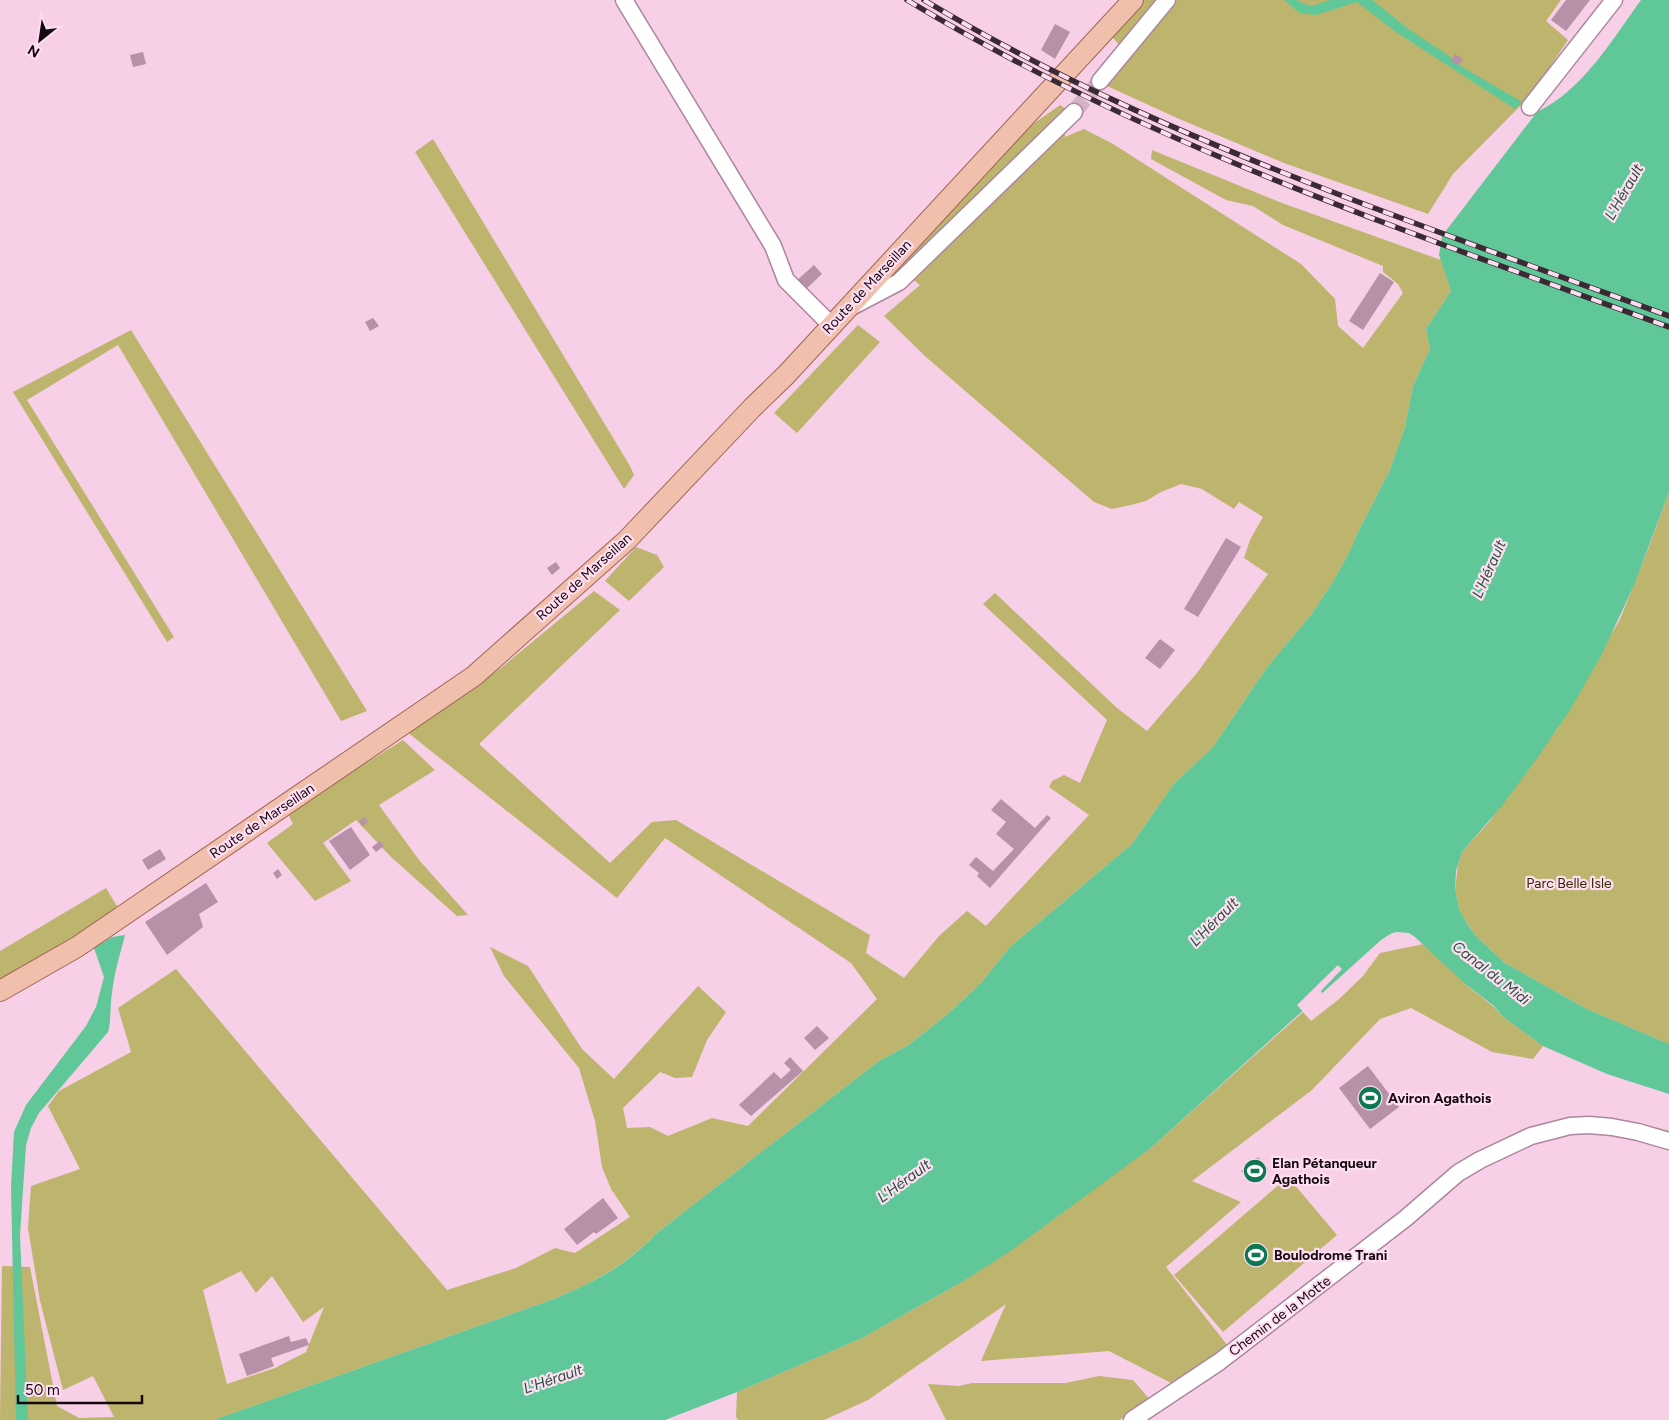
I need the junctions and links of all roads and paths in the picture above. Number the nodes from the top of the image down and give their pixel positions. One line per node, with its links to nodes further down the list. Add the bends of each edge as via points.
1 (624, 0): 9 (street, via 773,246 786,280)
2 (1133, 0): 8 (main road, Route de Marseillan)
3 (1167, 0): 5 (street)
4 (1614, 0): 6 (street)
5 (1100, 82)
6 (1530, 107)
7 (1074, 112): 8 (street, via 899,282)
8 (848, 308): 9 (main road, Route de Marseillan)
9 (831, 325): 10 (main road, Route de Marseillan, via 627,540 474,676 77,947)
10 (0, 991)
11 (1669, 1141): 12 (street, Chemin de la Motte, via 1612,1127 1570,1126 1531,1136 1480,1160 1458,1173 1406,1218 1219,1362)
12 (1132, 1420)

